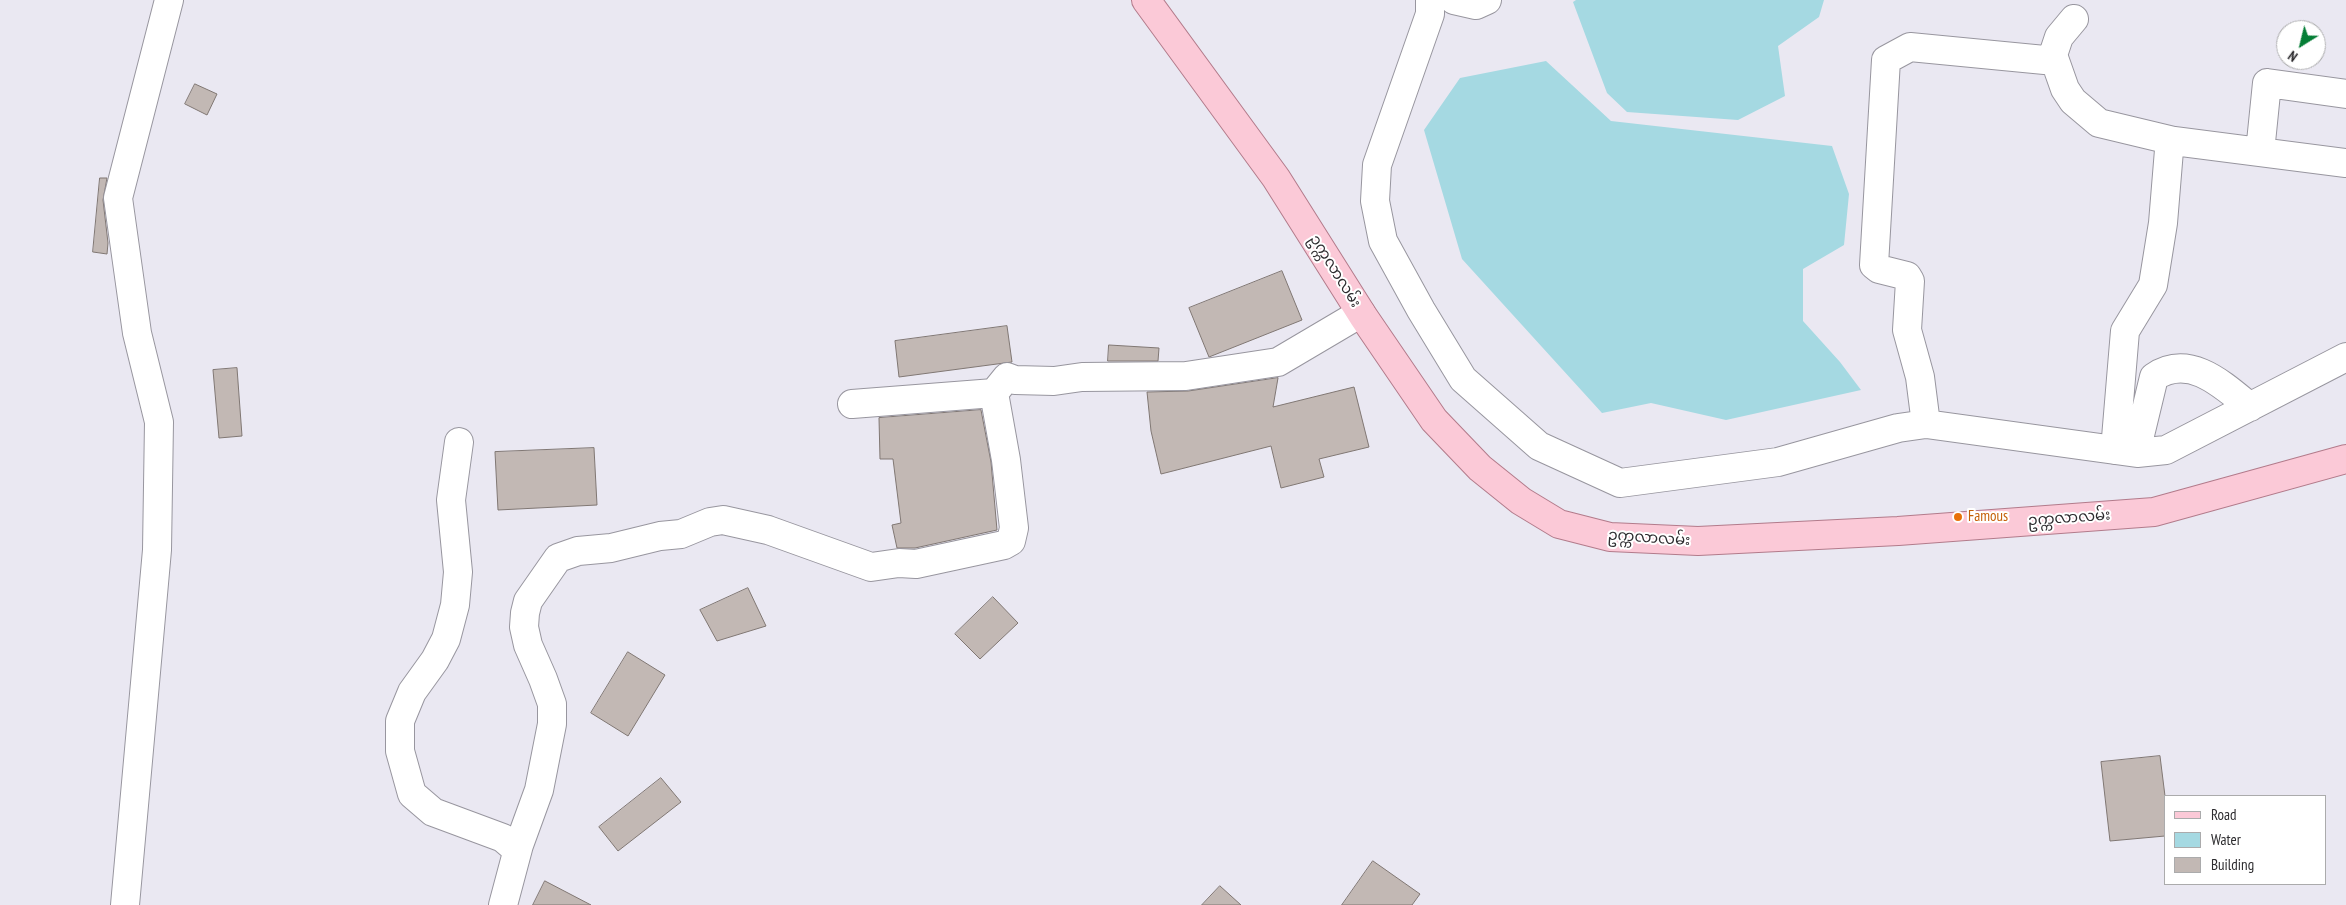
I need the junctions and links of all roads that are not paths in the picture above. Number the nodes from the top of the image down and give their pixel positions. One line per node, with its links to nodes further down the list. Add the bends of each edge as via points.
1 (169, 0): 22 (street, via 118,198 137,333 159,422 157,550)
2 (1146, 0): 12 (main road, ဥက္ကလာလမ်း, via 1276,178)
3 (1430, 0): 17 (street, via 1430,14 1377,164 1375,201 1383,241 1463,378 1540,446 1620,483 1778,462 1898,428)
4 (1454, 0): 5 (street, via 1476,5)
5 (1487, 0)
6 (2074, 19): 7 (street, via 2059,36 2053,56)
7 (2055, 61): 9 (street, via 2073,101 2099,123); 17 (street, via 1910,47 1886,60 1874,265 1907,276 1910,282 1906,330 1920,377)
8 (2346, 94): 10 (street, via 2267,83)
9 (2174, 141): 10 (street); 19 (street, via 2170,150 2164,223 2153,285 2125,331)
10 (2260, 152): 11 (street)
11 (2346, 163)
12 (1361, 313): 14 (street, via 1278,362 1186,376 1082,377 1054,381 1006,377); 20 (main road, ဥက္ကလာလမ်း, via 1434,420 1480,468 1521,501 1559,524 1610,537 1698,541 1898,531 2154,512)
13 (2346, 357): 16 (street)
14 (994, 393): 15 (street); 21 (street, via 1014,521 1010,541 1004,545 916,564 872,567 768,530 723,520 681,534 578,551 558,558 528,601 525,613 528,645 552,704 552,724 539,790)
15 (852, 404)
16 (2250, 407): 19 (street, via 2166,450 2137,453); 19 (street, via 2221,383 2195,369 2165,369 2154,378)
17 (1926, 424): 19 (street)
18 (459, 442): 21 (street, via 451,500 458,572 455,605 446,639 412,692 400,721 400,751 412,794 434,812 503,838)
19 (2127, 445)
20 (2346, 459)
21 (517, 850): 23 (street)
22 (125, 905)
23 (502, 905)

